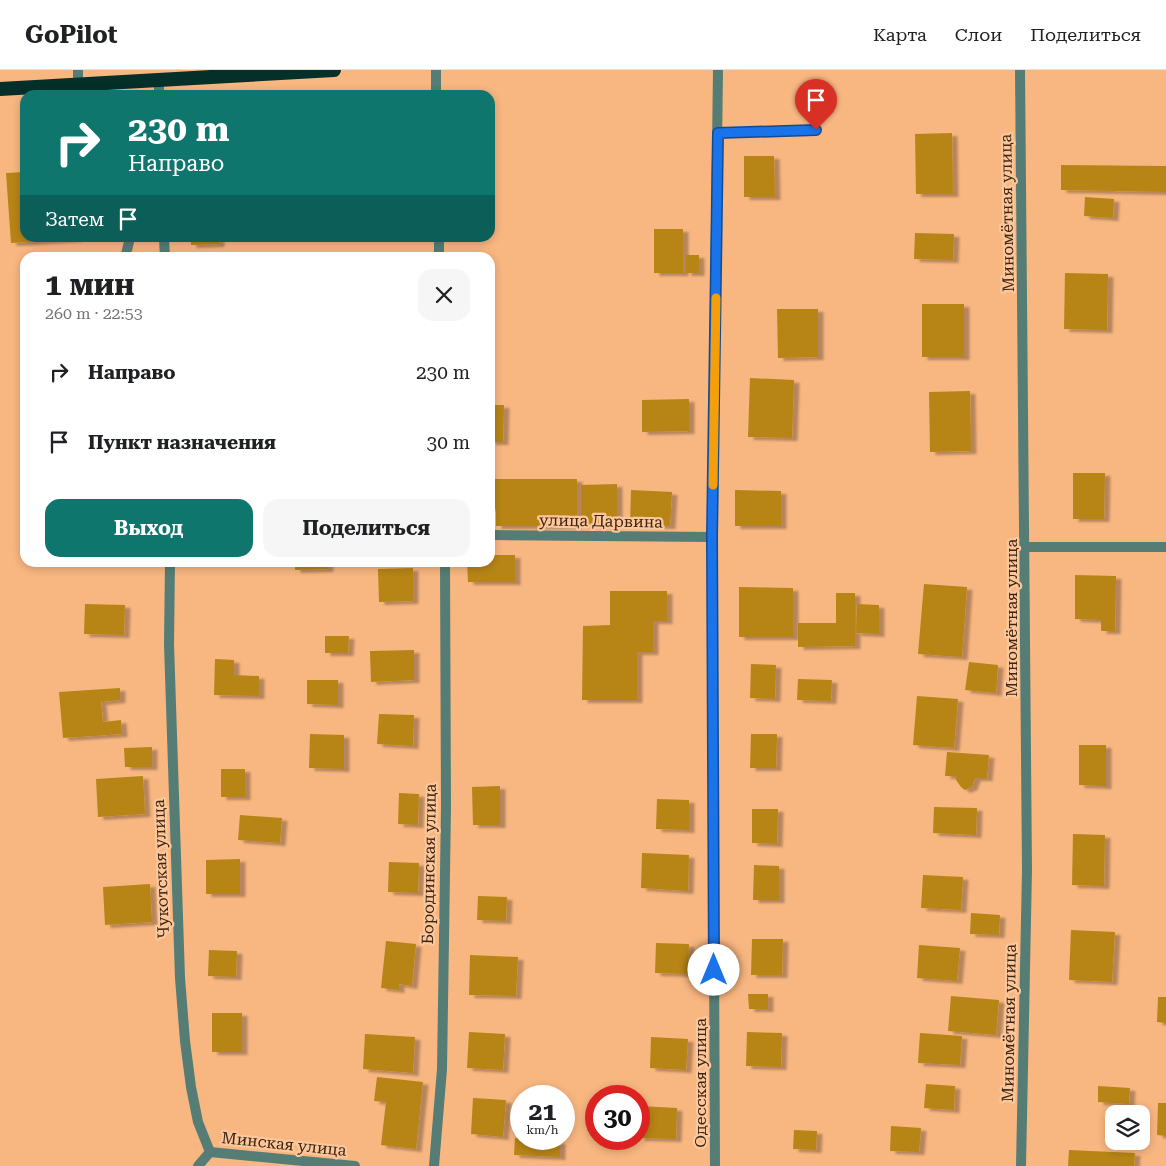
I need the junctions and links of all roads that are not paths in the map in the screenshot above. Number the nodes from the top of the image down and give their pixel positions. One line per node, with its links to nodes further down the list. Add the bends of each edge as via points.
1 (334, 70): 6 (highway)
2 (436, 70): 9 (street)
3 (718, 70): 11 (street, Одесская улица)
4 (1020, 70): 14 (street, Миномётная улица)
5 (78, 77): 6 (highway); 7 (highway)
6 (159, 79): 8 (street)
7 (0, 89)
8 (159, 90)
9 (436, 90)
10 (816, 130): 11 (street)
11 (718, 133): 13 (street, Одесская улица)
12 (495, 535): 13 (street, улица Дарвина)
13 (712, 537): 22 (street, Одесская улица)
14 (1026, 547): 15 (street); 23 (street, Миномётная улица, via 1027,870)
15 (1166, 547)
16 (170, 567): 18 (street, Чукотская улица, via 180,978 191,1087 198,1122)
17 (445, 567): 21 (street, Бородинская улица, via 442,1069)
18 (210, 1152): 19 (street); 20 (street, Минская улица)
19 (198, 1166)
20 (355, 1166)
21 (434, 1166)
22 (715, 1166)
23 (1021, 1166)

